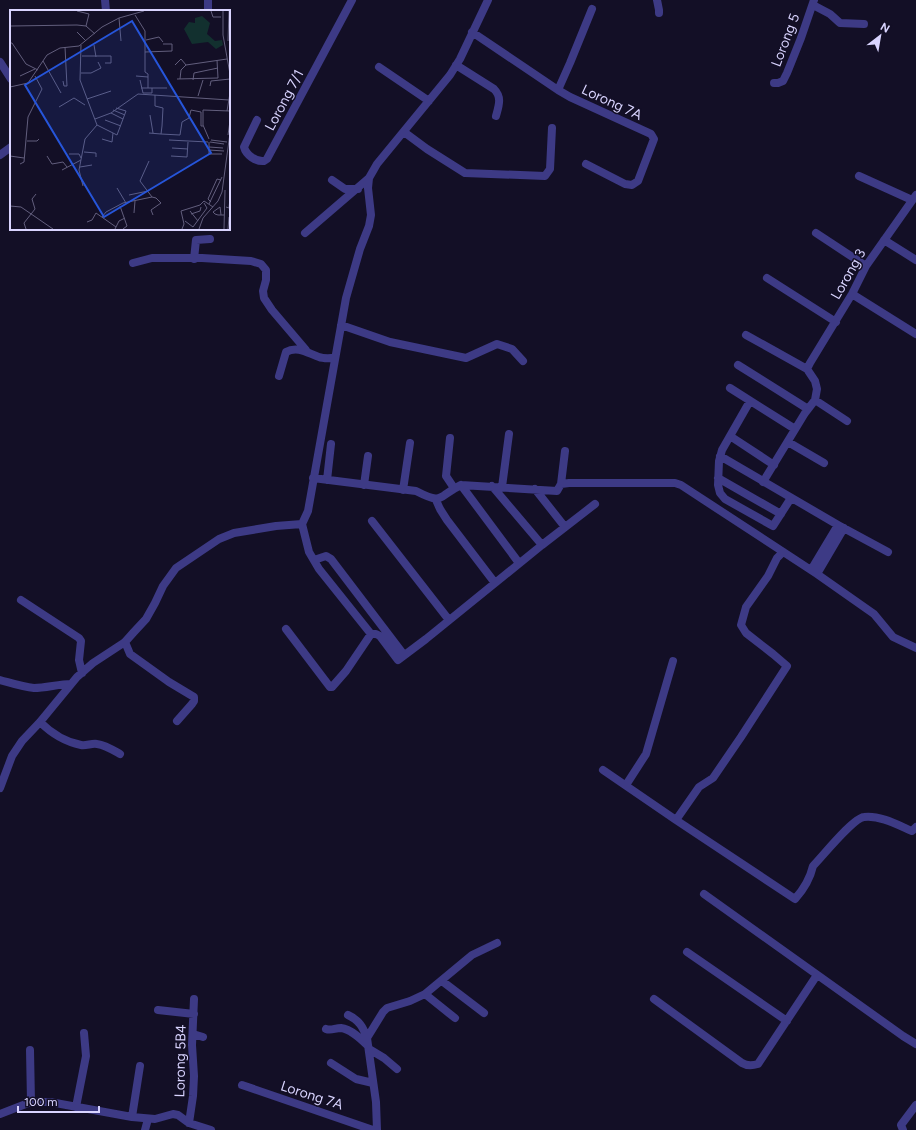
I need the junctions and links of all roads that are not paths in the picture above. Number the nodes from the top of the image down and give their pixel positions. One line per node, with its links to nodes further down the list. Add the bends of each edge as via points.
1 (105, 0): 7 (street)
2 (352, 0): 19 (street, Lorong 7/1, via 264,161 257,160 246,152 244,147)
3 (488, 0): 10 (street)
4 (657, 0): 8 (street)
5 (813, 2): 9 (street, via 840,24); 15 (street, Lorong 5, via 783,81)
6 (592, 9): 16 (street)
7 (106, 10)
8 (659, 13)
9 (864, 24)
10 (472, 32): 12 (street); 16 (street, Lorong 7A)
11 (0, 62): 14 (street)
12 (456, 65): 17 (street); 18 (street, via 498,93 500,99)
13 (379, 67): 17 (street)
14 (10, 77)
15 (774, 83)
16 (558, 90): 24 (street, Lorong 7A, via 653,136 638,181 632,185)
17 (429, 101): 21 (street)
18 (496, 116)
19 (257, 120)
20 (552, 128): 21 (street, via 550,169 546,176 465,173)
21 (404, 132): 26 (street, via 377,164)
22 (10, 149): 23 (street)
23 (0, 156)
24 (586, 164)
25 (859, 176): 29 (street)
26 (369, 178): 28 (street); 41 (street, via 369,226 346,296)
27 (332, 180): 28 (street, via 344,189)
28 (358, 189): 30 (street)
29 (914, 197): 33 (street, Lorong 3)
30 (305, 233)
31 (816, 233): 37 (street)
32 (210, 239): 34 (street, via 196,240)
33 (884, 240): 35 (street); 37 (street, Lorong 3)
34 (194, 259): 36 (street, via 152,258); 44 (street, via 251,261 261,264 266,270 264,298)
35 (916, 260)
36 (133, 263)
37 (866, 266): 39 (street, Lorong 3)
38 (767, 278): 40 (street)
39 (852, 294): 40 (street, Lorong 3); 42 (street)
40 (836, 322): 48 (street, Lorong 3)
41 (341, 325): 45 (street); 46 (street, via 390,342 466,358 497,344 512,349)
42 (916, 334)
43 (746, 335): 48 (street)
44 (306, 350): 45 (street, via 321,358); 49 (street, via 288,350)
45 (335, 358): 67 (street)
46 (523, 361)
47 (738, 365): 53 (street)
48 (807, 369): 51 (street, via 816,381 818,389)
49 (279, 376)
50 (730, 388): 52 (street)
51 (815, 400): 53 (street); 54 (street)
52 (750, 401): 55 (street); 57 (street)
53 (808, 409): 55 (street)
54 (847, 421)
55 (795, 429): 59 (street)
56 (509, 434): 75 (street)
57 (730, 436): 64 (street); 66 (street)
58 (450, 438): 74 (street, via 446,476)
59 (788, 442): 65 (street); 66 (street)
60 (410, 443): 77 (street)
61 (331, 444): 69 (street)
62 (565, 451): 71 (street)
63 (368, 456): 72 (street)
64 (720, 456): 68 (street); 70 (street)
65 (824, 463)
66 (774, 465): 70 (street)
67 (313, 478): 69 (street); 83 (street, via 308,511)
68 (718, 478): 81 (street); 81 (street, via 720,493 725,499 772,526)
69 (326, 480): 72 (street)
70 (764, 482): 78 (street)
71 (562, 484): 76 (street, via 557,491); 87 (street, via 569,482 682,485)
72 (364, 485): 77 (street)
73 (492, 486): 74 (street); 75 (street); 86 (street)
74 (457, 487): 79 (street); 90 (street)
75 (502, 487): 76 (street)
76 (535, 489): 85 (street)
77 (403, 490): 79 (street)
78 (791, 498): 81 (street); 84 (street)
79 (436, 500): 92 (street, via 447,520)
80 (595, 504): 85 (street)
81 (781, 514)
82 (372, 521): 94 (street)
83 (302, 524): 89 (street); 97 (street, via 234,533 219,539 176,568 163,586 146,619)
84 (841, 526): 88 (street); 91 (street)
85 (565, 527): 86 (street)
86 (542, 545): 90 (street)
87 (783, 552): 91 (street); 110 (street, via 746,607 741,625 746,633 787,666 713,778 699,787)
88 (888, 552)
89 (314, 560): 96 (street); 99 (street, via 326,556 331,559)
90 (519, 563): 92 (street)
91 (814, 572): 98 (street, via 874,614 893,637)
92 (496, 583): 94 (street)
93 (21, 600): 101 (street, via 80,638 78,660)
94 (449, 620): 99 (street)
95 (286, 629): 96 (street, via 330,687 346,671)
96 (371, 634): 99 (street, via 380,636 398,660)
97 (125, 642): 101 (street); 104 (street, via 130,654 194,697 192,704)
98 (916, 648)
99 (404, 655)
100 (673, 661): 108 (street, via 646,754)
101 (82, 673): 103 (street)
102 (0, 680): 103 (street, via 35,688)
103 (71, 684): 105 (street)
104 (177, 721)
105 (40, 722): 106 (street, via 75,744 96,744); 109 (street, via 12,756)
106 (120, 754)
107 (603, 770): 108 (street)
108 (626, 785): 110 (street)
109 (0, 788)
110 (676, 820): 111 (street, via 795,898 811,875 813,866 852,824 863,816 877,818 912,831)
111 (916, 827)
112 (704, 894): 115 (street)
113 (497, 943): 116 (street, via 472,955)
114 (687, 952): 125 (street)
115 (817, 975): 125 (street); 130 (street)
116 (442, 981): 117 (street); 121 (street)
117 (425, 994): 124 (street); 131 (street, via 387,1008)
118 (194, 999): 122 (street, Lorong 5B4)
119 (654, 999): 125 (street, via 751,1066 758,1064)
120 (158, 1010): 122 (street)
121 (484, 1013)
122 (194, 1014): 128 (street, Lorong 5B4)
123 (348, 1015): 131 (street, via 364,1028)
124 (455, 1018)
125 (787, 1021)
126 (326, 1029): 131 (street, via 341,1028)
127 (84, 1033): 140 (street, via 86,1056)
128 (193, 1034): 129 (street); 144 (street, Lorong 5B4, via 193,1096)
129 (203, 1037)
130 (915, 1043)
131 (368, 1044): 135 (street); 136 (street)
132 (30, 1050): 138 (street)
133 (331, 1064): 136 (street, via 356,1079)
134 (140, 1066): 142 (street)
135 (397, 1069)
136 (373, 1083): 148 (street)
137 (242, 1085): 147 (street, Lorong 7A)
138 (30, 1102): 140 (street, via 50,1102); 141 (street)
139 (916, 1106): 149 (street, via 901,1125)
140 (76, 1107): 142 (street)
141 (0, 1114)
142 (132, 1117): 143 (street)
143 (148, 1119): 144 (street, via 173,1114); 145 (street)
144 (189, 1123): 146 (street)
145 (145, 1130)
146 (211, 1130)
147 (374, 1130)
148 (377, 1130)
149 (903, 1130)

